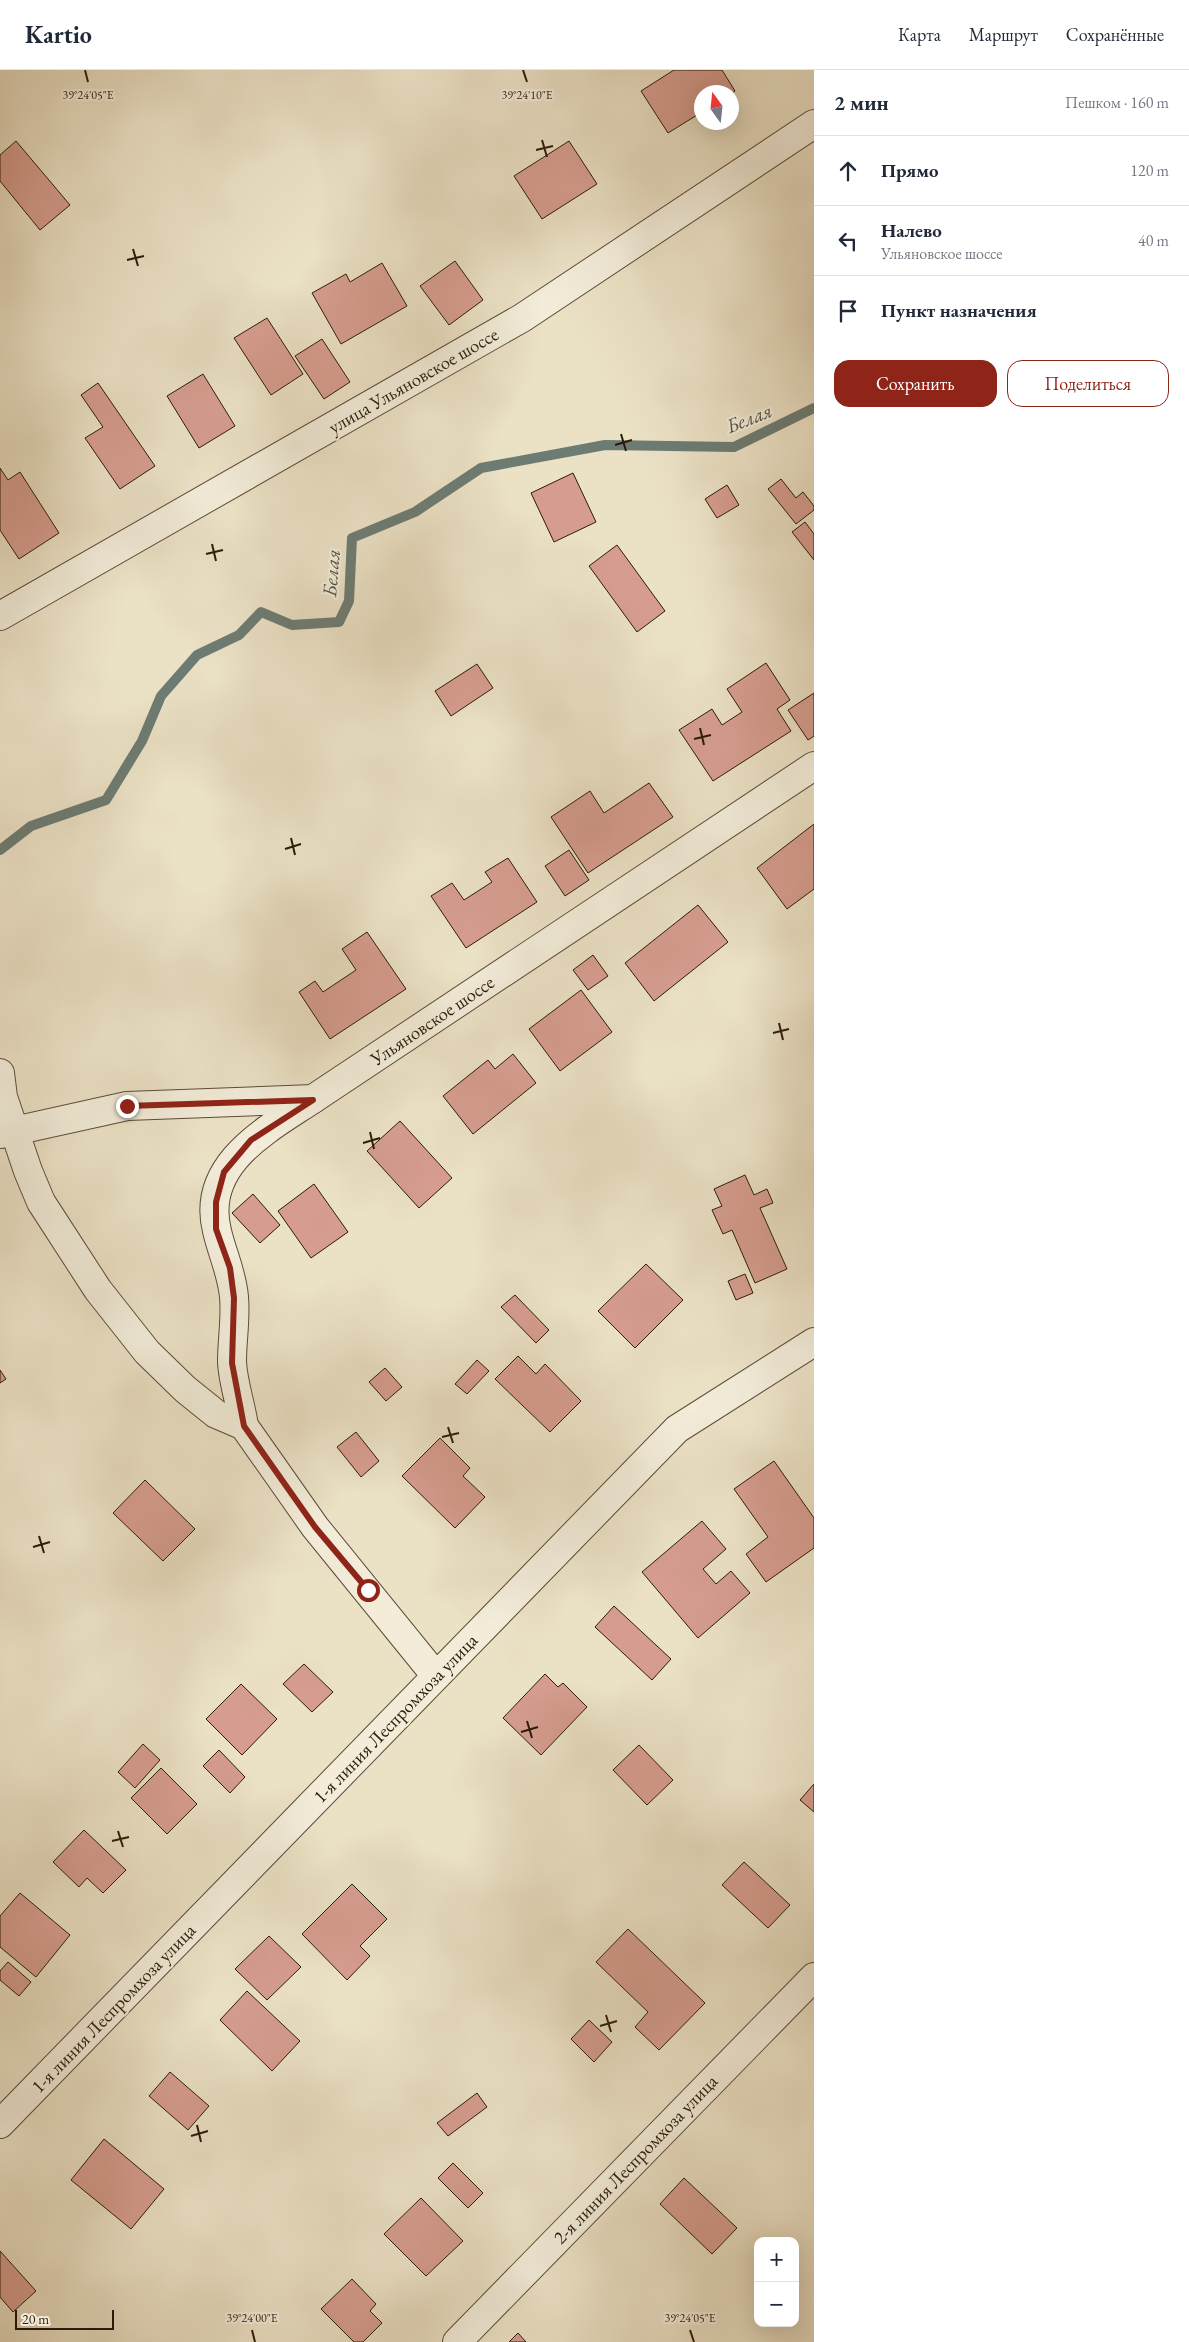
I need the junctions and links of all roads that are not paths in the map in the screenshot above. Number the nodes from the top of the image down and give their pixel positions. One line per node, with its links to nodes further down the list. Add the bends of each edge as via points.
1 (814, 124): 2 (street, улица Ульяновское шоссе, via 522,318)
2 (0, 616)
3 (814, 766): 5 (street, Ульяновское шоссе)
4 (0, 1073): 6 (street)
5 (313, 1100): 6 (street, via 127,1106); 8 (street, Ульяновское шоссе, via 251,1140 224,1172 216,1202 216,1229 230,1268 234,1298 232,1363)
6 (8, 1133): 8 (street, via 41,1202 98,1290 147,1352 216,1414)
7 (814, 1342): 9 (street, 1-я линия Леспромхоза улица, via 678,1429)
8 (244, 1426): 9 (street, via 315,1527)
9 (436, 1676): 11 (street, 1-я линия Леспромхоза улица)
10 (814, 1977): 12 (street, 2-я линия Леспромхоза улица)
11 (0, 2124)
12 (457, 2342)

